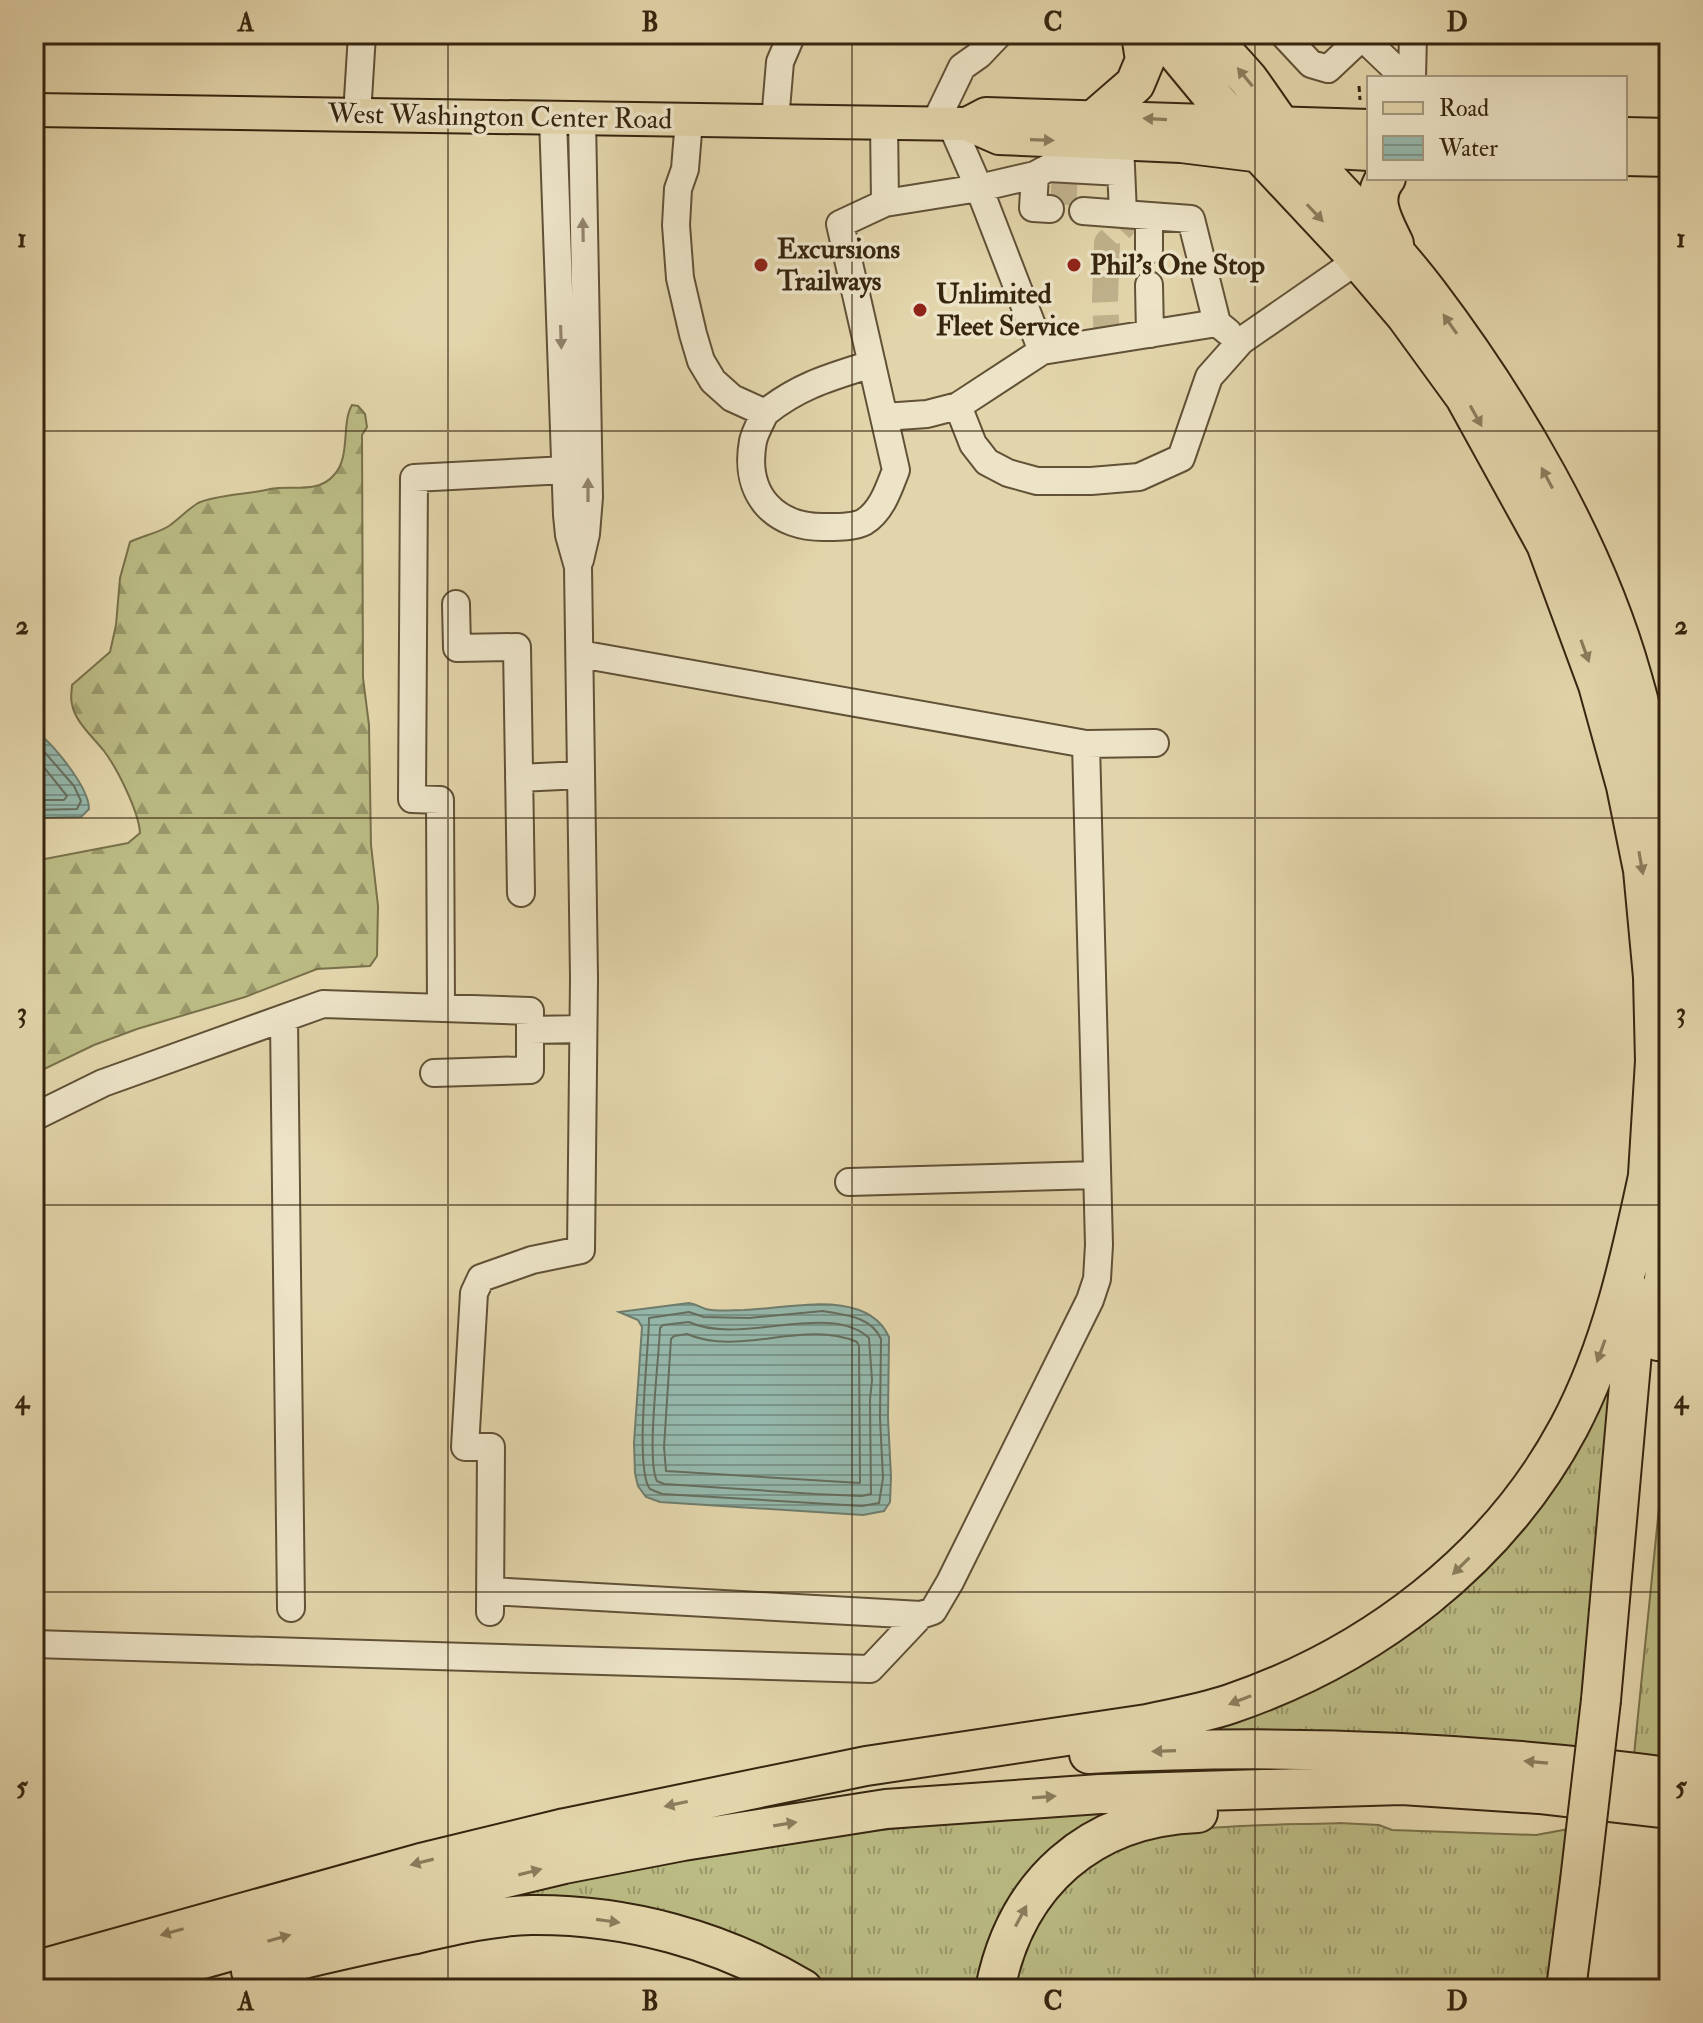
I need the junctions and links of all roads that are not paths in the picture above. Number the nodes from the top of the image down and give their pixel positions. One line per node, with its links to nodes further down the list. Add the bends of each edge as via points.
1 (362, 34): 13 (street)
2 (792, 34): 17 (street, via 780,62)
3 (999, 34): 20 (street, via 962,67)
4 (1141, 34): 27 (highway, via 1145,60 1135,84)
5 (1161, 34): 18 (highway)
6 (1207, 34): 23 (highway, one-way to 6, via 1249,80)
7 (1413, 34): 11 (street)
8 (1289, 36): 9 (street, via 1311,64 1328,69)
9 (1360, 36): 10 (street)
10 (1403, 76)
11 (1412, 76)
12 (34, 110): 13 (main road, West Washington Center Road)
13 (357, 115): 15 (main road, West Washington Center Road)
14 (1364, 115): 23 (main road, West Washington Center Road)
15 (568, 119): 16 (main road, West Washington Center Road); 44 (street, one-way to 44); 45 (street, one-way to 15, via 589,497)
16 (689, 120): 17 (main road, West Washington Center Road); 42 (street, via 676,225 680,278 693,334 713,381 732,398)
17 (775, 121): 19 (main road, West Washington Center Road)
18 (1233, 122): 23 (highway); 27 (main road, West Washington Center Road, one-way to 27)
19 (884, 123): 20 (main road, West Washington Center Road); 31 (street)
20 (951, 124): 27 (main road, West Washington Center Road, via 986,114); 29 (street)
21 (1627, 134): 22 (main road)
22 (1669, 135)
23 (1281, 143): 24 (main road, West Washington Center Road); 27 (main road, West Washington Center Road, via 1181,146); 33 (highway, one-way to 33); 34 (highway)
24 (1367, 154)
25 (1627, 159): 26 (main road)
26 (1669, 160)
27 (1122, 176): 29 (street, via 1048,168 1042,192); 30 (street); 32 (street); 36 (street, via 1191,219)
28 (1385, 180): 34 (highway, via 1380,214)
29 (979, 188): 31 (street); 39 (street)
30 (1084, 202)
31 (885, 203): 40 (street, via 840,224)
32 (1149, 250)
33 (1358, 260): 38 (street); 61 (highway, one-way to 61, via 1465,397 1546,544 1598,685 1643,870 1655,1061)
34 (1404, 265): 52 (highway, one-way to 34, via 1632,676 1576,534 1493,386)
35 (1149, 285): 37 (street)
36 (1217, 323): 37 (street); 38 (street)
37 (1150, 334): 39 (street)
38 (1241, 341): 41 (street, via 1209,377 1181,458 1139,477 1037,481 1008,473 987,462 973,444)
39 (1042, 351): 41 (street)
40 (872, 364): 42 (street, via 789,394); 43 (street)
41 (958, 406): 43 (street)
42 (765, 413): 43 (street, via 753,439 754,485 763,503 808,528 864,522 884,500 896,470)
43 (884, 417)
44 (566, 470): 45 (street, via 569,535); 55 (street, via 414,478 412,799 440,800)
45 (578, 567): 47 (street)
46 (456, 604): 51 (street, via 457,648 517,647)
47 (580, 654): 49 (street); 50 (street)
48 (1155, 743): 49 (street)
49 (1086, 744): 62 (street)
50 (581, 775): 51 (street); 57 (street)
51 (519, 778): 54 (street)
52 (1664, 792): 53 (highway)
53 (1669, 855)
54 (521, 893)
55 (441, 1008): 56 (street, via 323,1004); 58 (street, via 530,1011)
56 (284, 1019): 60 (street, via 103,1083); 65 (street)
57 (583, 1029): 58 (street); 66 (street, via 581,1250 481,1278 474,1293 465,1447 491,1447 490,1602)
58 (530, 1030): 59 (street, via 530,1070)
59 (434, 1073)
60 (34, 1117)
61 (1650, 1167): 68 (highway); 70 (highway, one-way to 70, via 1624,1288 1569,1426 1504,1521 1407,1613 1325,1663 1227,1705 1147,1724 934,1754)
62 (1096, 1175): 63 (street); 66 (street, via 1099,1245 1090,1300 950,1582 933,1611)
63 (849, 1182)
64 (1669, 1227): 68 (highway)
65 (291, 1608)
66 (921, 1615): 67 (street, via 870,1669)
67 (34, 1644)
68 (1611, 1701): 73 (highway, bridge)
69 (1669, 1777): 70 (highway, one-way to 70, via 1402,1753 1259,1750 995,1759)
70 (780, 1785): 74 (highway, one-way to 74, via 435,1859)
71 (1402, 1785): 72 (highway); 75 (highway, one-way to 71, via 549,1867 795,1822 886,1809 1100,1794); 78 (highway, one-way to 71, via 1000,1963 1031,1898 1074,1852 1099,1839 1152,1818 1342,1806)
72 (1669, 1809)
73 (1591, 1882): 79 (highway); 80 (highway)
74 (34, 1971)
75 (95, 1989)
76 (174, 1989): 77 (highway, one-way to 77, via 443,1928 528,1915 611,1921 678,1934 724,1949)
77 (803, 1989)
78 (995, 1989)
79 (1566, 1989)
80 (1589, 1989)

